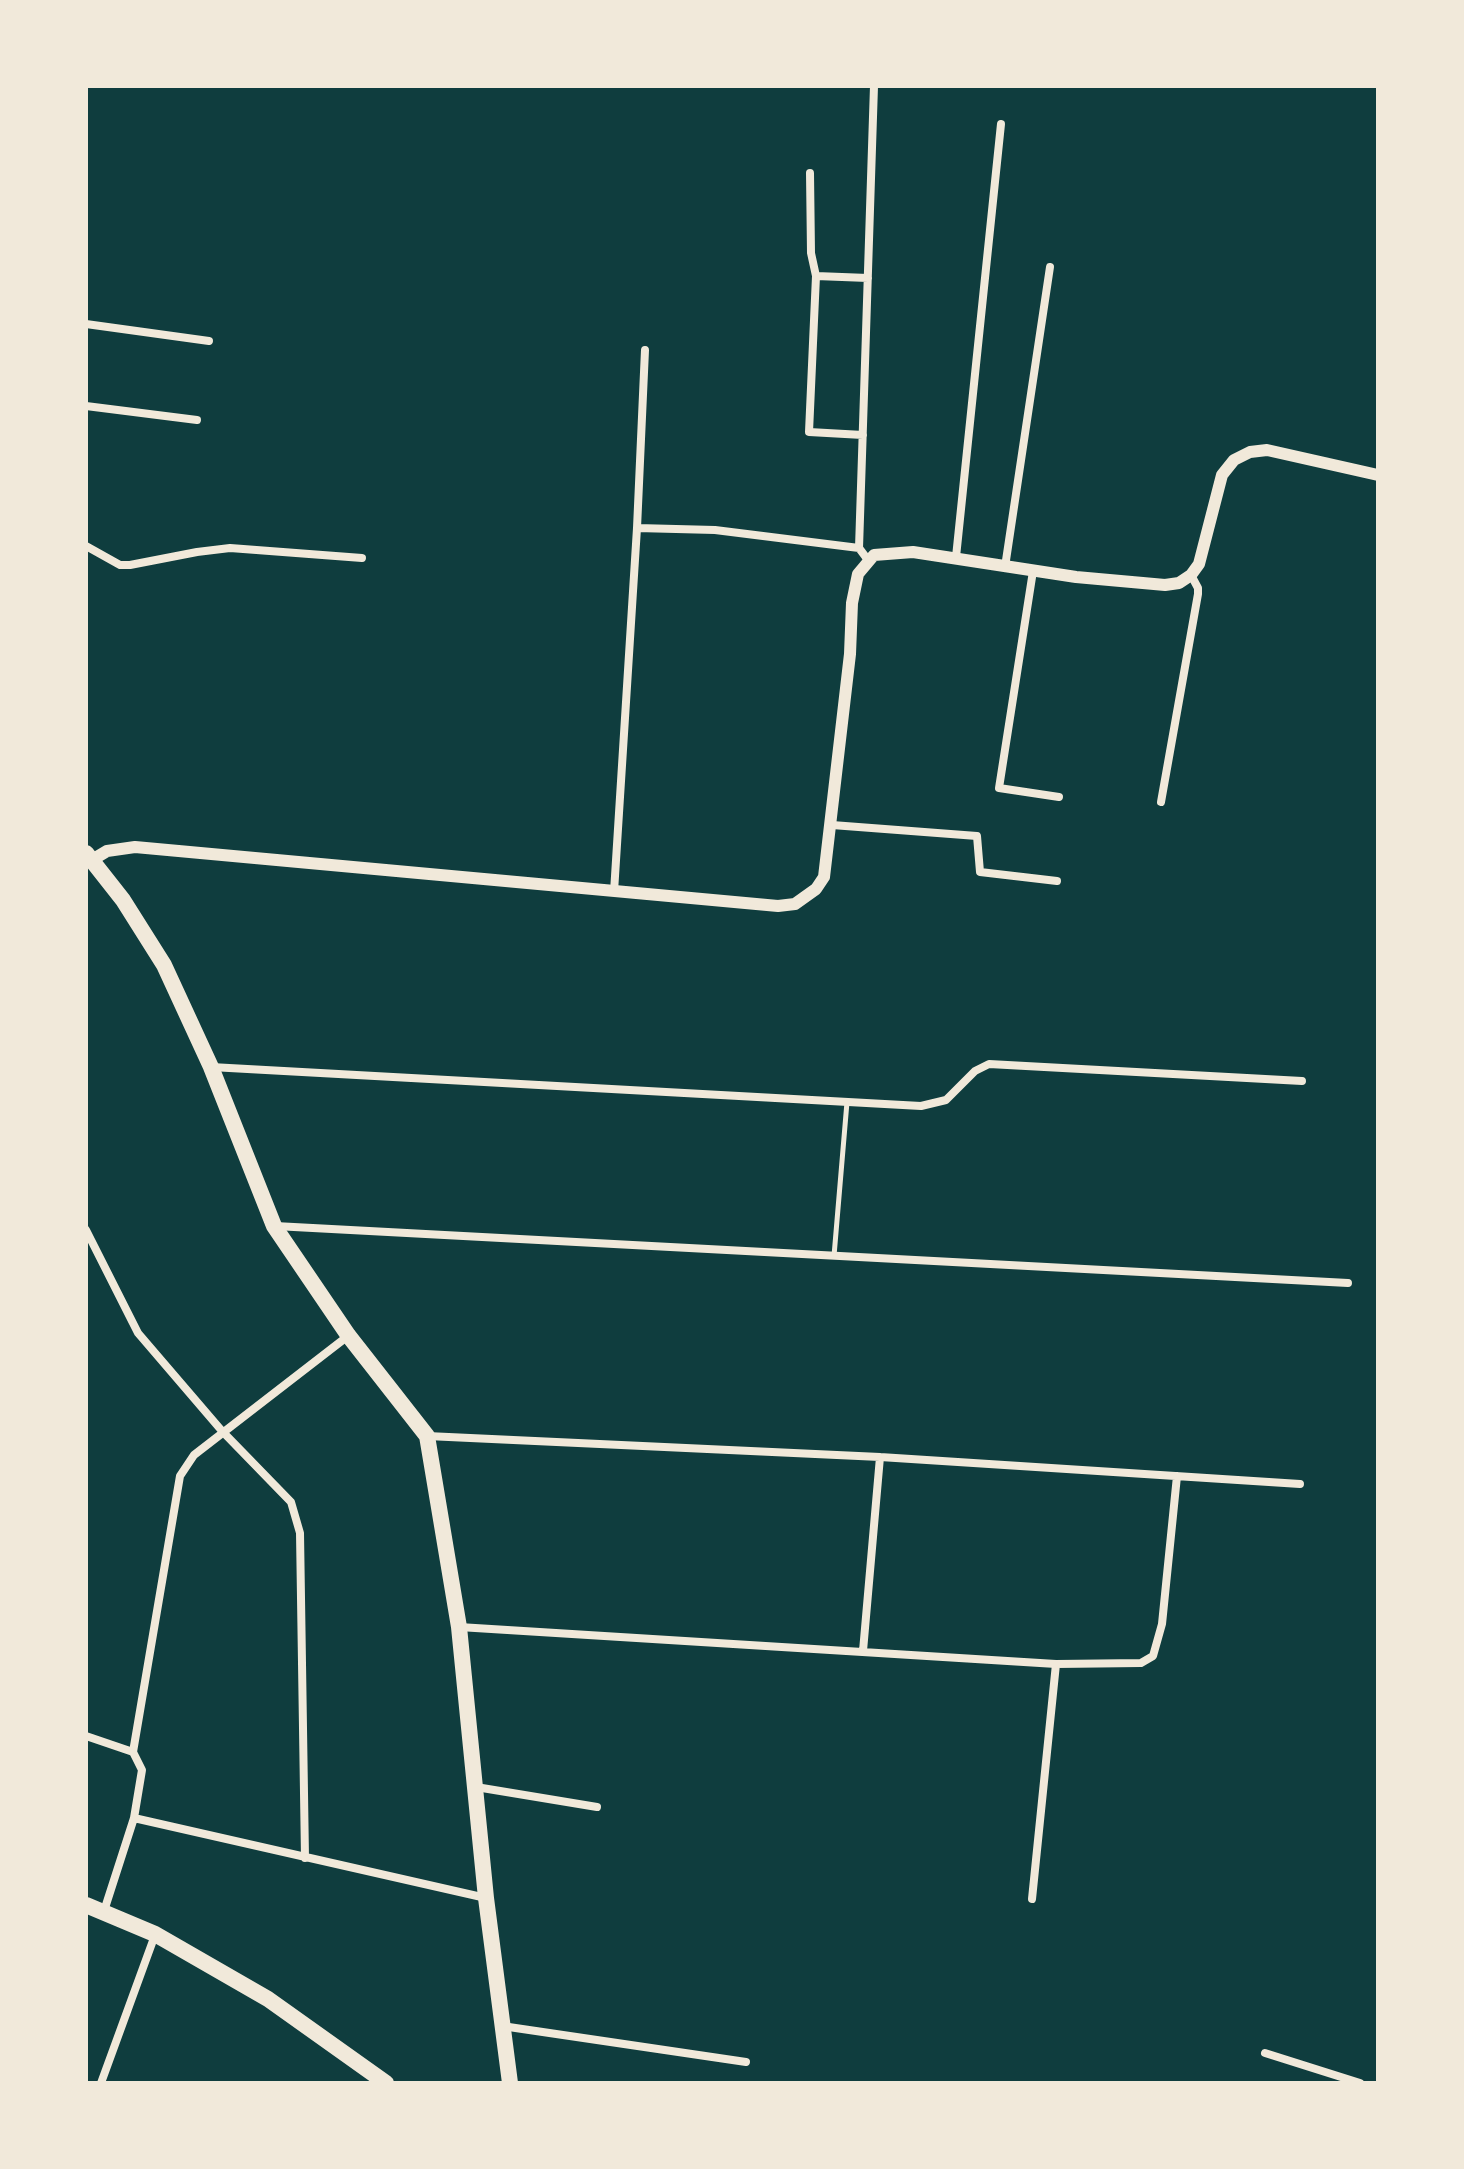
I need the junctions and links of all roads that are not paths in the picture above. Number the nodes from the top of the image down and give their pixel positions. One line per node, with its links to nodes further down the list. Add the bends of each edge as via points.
1 (874, 86): 6 (street)
2 (1001, 124): 17 (street)
3 (810, 173): 5 (street)
4 (1050, 267): 20 (street)
5 (816, 276): 6 (street); 12 (street, via 809,432)
6 (868, 278): 12 (street)
7 (86, 324): 8 (street)
8 (209, 341)
9 (645, 350): 14 (street)
10 (86, 406): 11 (street)
11 (197, 420)
12 (863, 435): 16 (street)
13 (1378, 475): 22 (street, via 1267,450 1234,460 1222,475 1204,553)
14 (637, 528): 16 (street, via 715,530); 28 (street)
15 (86, 546): 18 (street, via 120,565 230,548)
16 (859, 548): 19 (street)
17 (956, 557): 19 (street, via 895,552); 20 (street)
18 (362, 558)
19 (868, 560): 25 (street, via 858,574 852,603)
20 (1005, 567): 21 (street)
21 (1033, 571): 22 (street, via 1165,585); 23 (street, via 999,788)
22 (1191, 575): 24 (street, via 1198,594)
23 (1059, 797)
24 (1161, 802)
25 (832, 825): 27 (street, via 977,836 980,872); 28 (street, via 824,877 795,904)
26 (89, 856): 28 (street, via 135,847); 29 (main road, via 164,965)
27 (1057, 881)
28 (614, 892)
29 (211, 1067): 31 (street); 32 (main road)
30 (1302, 1081): 31 (street, via 989,1064 946,1100 921,1106)
31 (847, 1102): 34 (lane)
32 (274, 1226): 34 (street); 36 (main road)
33 (86, 1230): 37 (street, via 138,1333)
34 (834, 1256): 35 (street)
35 (1348, 1283)
36 (348, 1335): 37 (street); 38 (main road)
37 (222, 1431): 46 (street, via 194,1455 180,1476); 50 (street, via 291,1502 300,1533)
38 (427, 1436): 39 (street); 42 (main road)
39 (880, 1457): 40 (street); 43 (street)
40 (1177, 1476): 41 (street); 44 (street, via 1162,1624 1153,1656 1141,1663)
41 (1300, 1484)
42 (459, 1627): 43 (street); 47 (main road)
43 (863, 1651): 44 (street)
44 (1056, 1664): 52 (street)
45 (86, 1736): 46 (street)
46 (133, 1752): 49 (street, via 142,1770)
47 (475, 1787): 48 (street); 51 (main road)
48 (597, 1807)
49 (134, 1818): 50 (street); 54 (street)
50 (305, 1858): 51 (street)
51 (486, 1898): 56 (main road)
52 (1032, 1899)
53 (86, 1905): 54 (main road)
54 (104, 1911): 55 (main road)
55 (155, 1934): 59 (street); 60 (main road, via 268,1999)
56 (502, 2026): 58 (street); 61 (main road)
57 (1265, 2053): 62 (street)
58 (746, 2062)
59 (101, 2083)
60 (386, 2083)
61 (510, 2083)
62 (1360, 2083)

